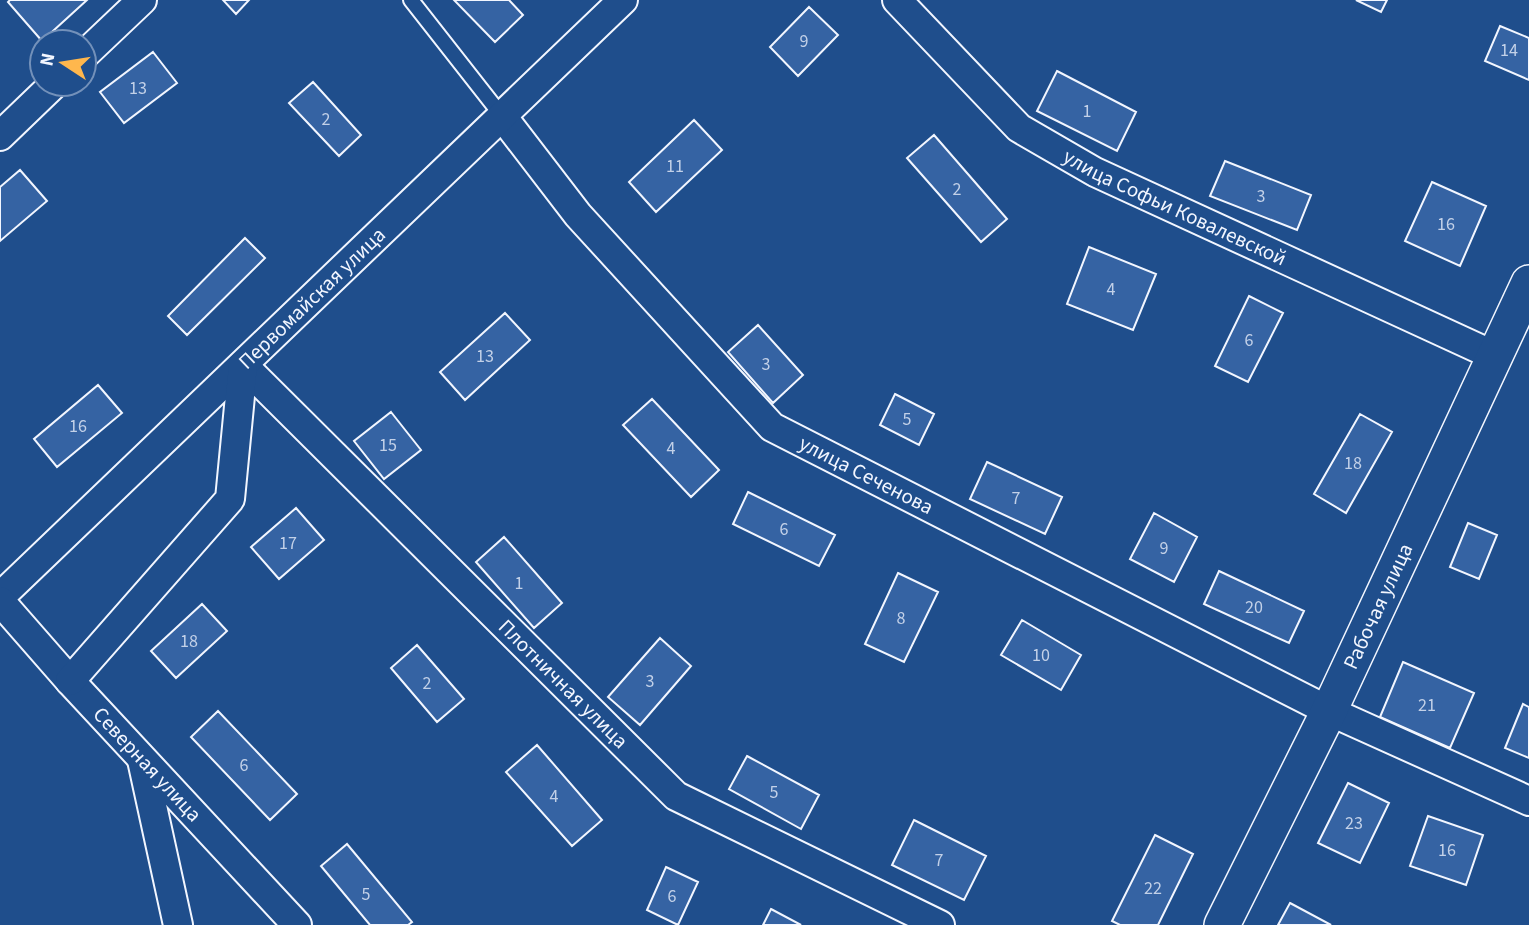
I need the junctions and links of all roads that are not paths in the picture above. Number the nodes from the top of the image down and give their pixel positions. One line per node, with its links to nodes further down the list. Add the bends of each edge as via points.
1 (142, 0): 5 (street)
2 (411, 0): 7 (lane)
3 (623, 0): 7 (street, Первомайская улица)
4 (897, 0): 10 (street, улица Софьи Ковалевской, via 1019,128 1095,172)
5 (98, 42)
6 (39, 98): 8 (street)
7 (502, 116): 11 (street, Первомайская улица); 14 (street, улица Сеченова, via 578,215 772,427)
8 (0, 136)
9 (1529, 283): 10 (street, Рабочая улица)
10 (1495, 356): 14 (street, Рабочая улица)
11 (243, 365): 12 (street, Первомайская улица); 13 (street, via 230,499); 19 (street, Плотничная улица, via 676,796)
12 (0, 599): 13 (street, Северная улица)
13 (70, 681): 15 (street, Северная улица)
14 (1329, 711): 16 (street, улица Сеченова); 20 (street, Рабочая улица)
15 (141, 757): 17 (street); 18 (street, Северная улица)
16 (1529, 801)
17 (178, 925)
18 (297, 925)
19 (940, 925)
20 (1222, 925)

